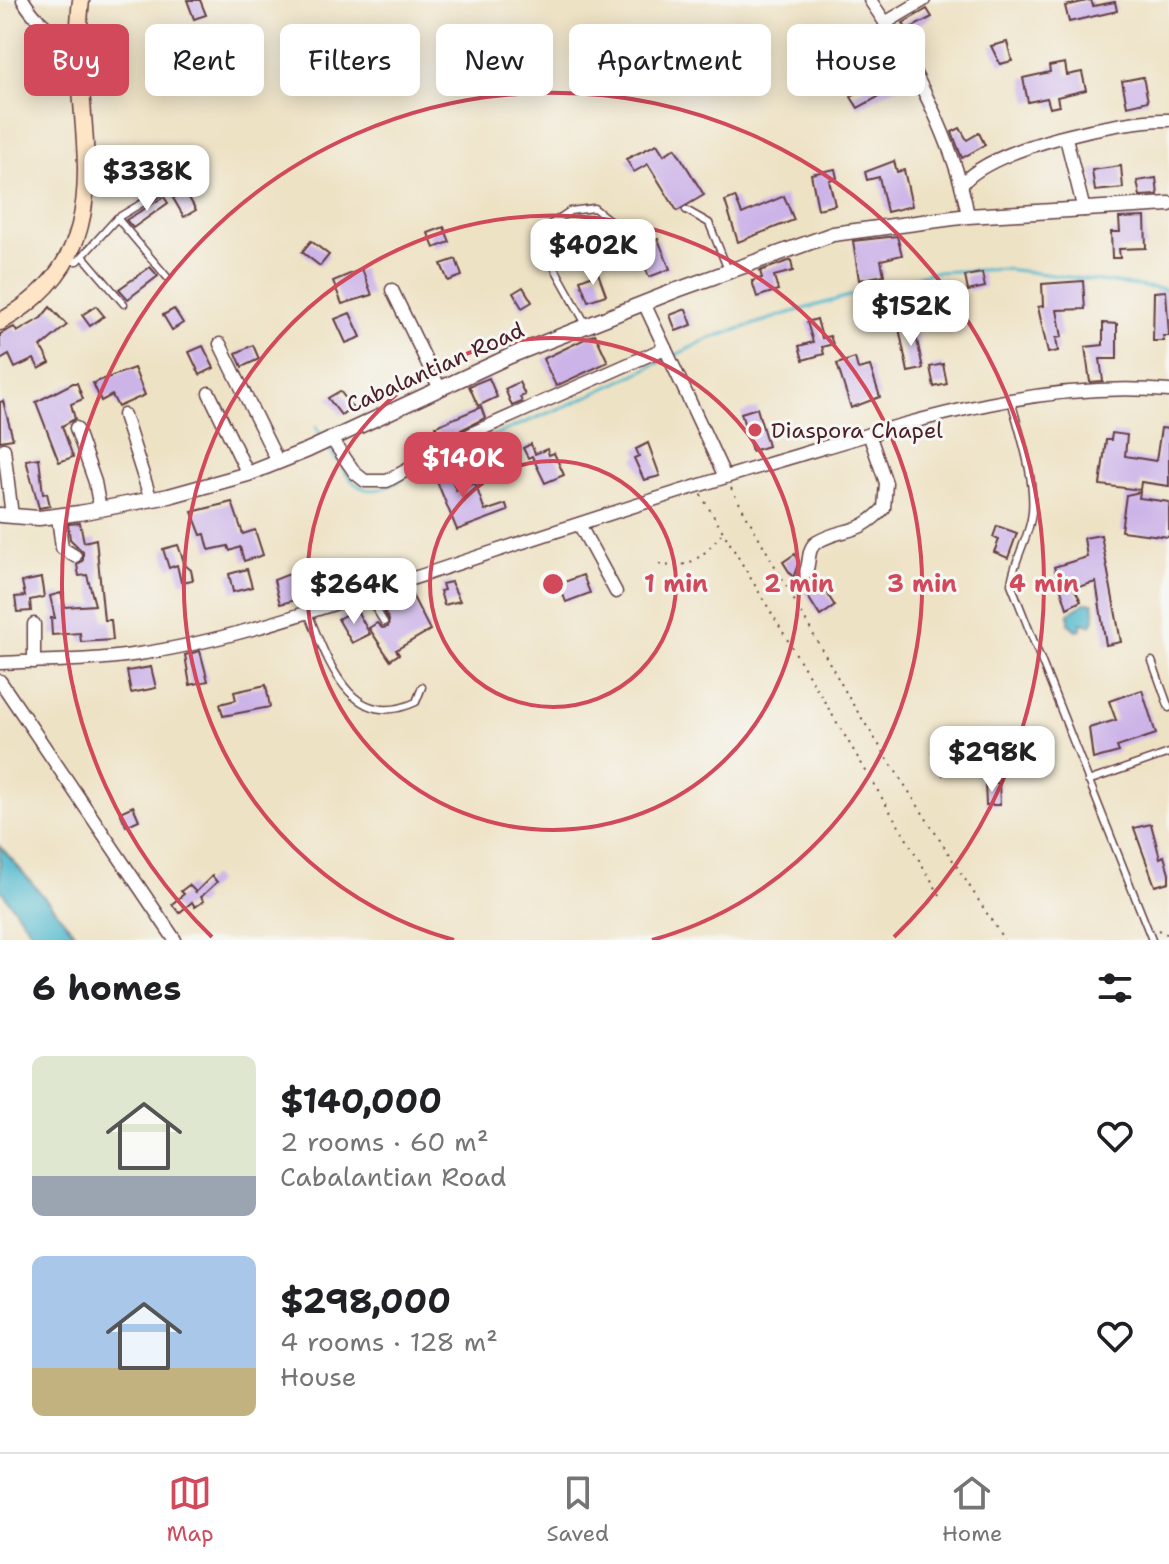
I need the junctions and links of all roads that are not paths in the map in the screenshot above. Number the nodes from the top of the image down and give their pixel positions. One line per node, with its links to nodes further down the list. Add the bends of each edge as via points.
1 (23, 0): 6 (street)
2 (81, 0): 7 (main road)
3 (870, 0): 5 (street)
4 (924, 0): 5 (street)
5 (885, 23): 11 (street)
6 (42, 24)
7 (79, 24)
8 (80, 96): 19 (main road, via 86,198)
9 (1169, 120): 10 (street, via 1131,121)
10 (1066, 138): 11 (street, via 985,164); 15 (street)
11 (962, 184): 16 (street)
12 (169, 187): 17 (lane)
13 (1169, 204): 15 (street, Cabalantian Road)
14 (686, 210): 20 (lane, via 709,223)
15 (1084, 210): 16 (street, Cabalantian Road)
16 (968, 216): 20 (street, Cabalantian Road, via 833,234)
17 (117, 218): 19 (lane); 21 (lane)
18 (618, 236): 26 (lane, via 594,208 570,211 542,230 543,247)
19 (76, 259): 24 (lane); 25 (main road, via 42,293)
20 (728, 271): 23 (street, Cabalantian Road)
21 (167, 277)
22 (392, 290): 29 (street)
23 (644, 303): 26 (street, Cabalantian Road); 28 (street)
24 (124, 304)
25 (0, 322)
26 (587, 326): 29 (street, Cabalantian Road)
27 (220, 344): 38 (street)
28 (666, 351): 36 (street, via 475,432 387,481 365,481); 40 (street)
29 (440, 389): 36 (street, Cabalantian Road)
30 (1169, 391): 32 (street, via 1103,387)
31 (209, 393): 39 (street)
32 (1011, 399): 35 (street); 60 (lane, via 1032,513 1013,563 1011,584)
33 (124, 415): 41 (street)
34 (76, 428): 42 (street)
35 (869, 434): 40 (street); 47 (street, via 886,483 884,508 860,530 816,542)
36 (331, 438): 38 (street, Cabalantian Road)
37 (4, 449): 43 (street)
38 (278, 462): 39 (street, Cabalantian Road)
39 (248, 474): 41 (street, Cabalantian Road)
40 (725, 477): 45 (street)
41 (151, 500): 42 (street, Cabalantian Road)
42 (100, 509): 44 (street, Cabalantian Road)
43 (6, 516): 44 (street, Cabalantian Road)
44 (58, 517): 46 (street, via 62,548)
45 (579, 524): 48 (street); 49 (street)
46 (75, 556)
47 (803, 576)
48 (616, 592)
49 (365, 593): 50 (street); 51 (lane)
50 (308, 613): 54 (street, via 138,655); 57 (lane, via 335,674 363,704 374,710 403,707 416,702)
51 (384, 622)
52 (34, 624): 54 (street)
53 (1152, 661): 58 (lane)
54 (34, 662): 55 (street)
55 (0, 663)
56 (0, 681): 61 (street)
57 (422, 687)
58 (1169, 708)
59 (1169, 753): 60 (lane)
60 (1088, 781): 62 (lane)
61 (175, 940)
62 (1152, 940)

